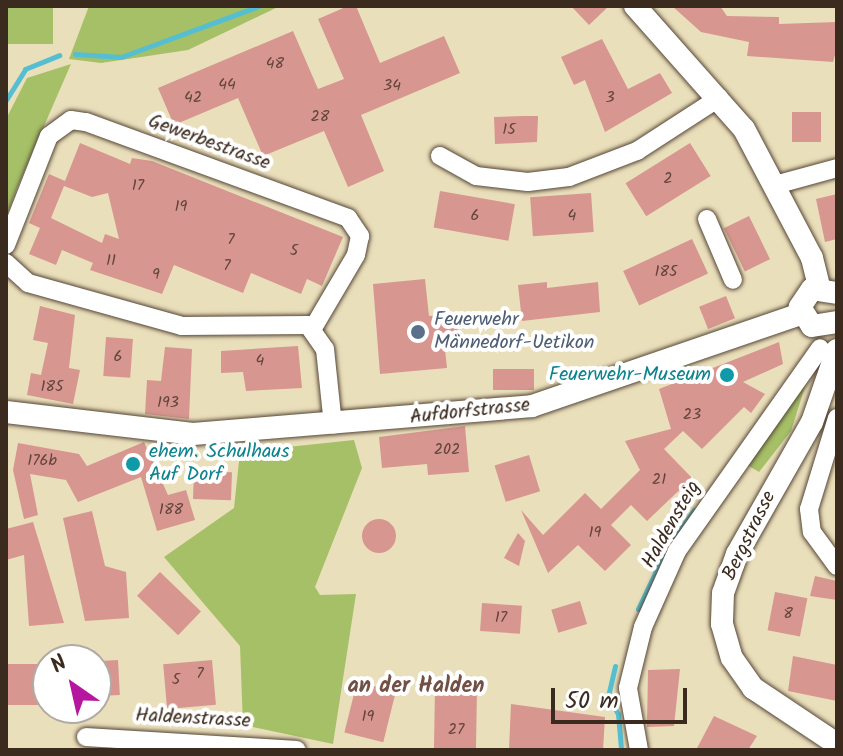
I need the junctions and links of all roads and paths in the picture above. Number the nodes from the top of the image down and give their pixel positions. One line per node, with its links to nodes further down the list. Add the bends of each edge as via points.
1 (635, 6): 2 (street, Bergstrasse)
2 (719, 98): 3 (street, via 637,151 569,177 528,182 476,176); 5 (street, Bergstrasse)
3 (440, 156)
4 (837, 168): 5 (street)
5 (775, 185): 10 (street, Bergstrasse)
6 (707, 219): 9 (street)
7 (6, 245): 11 (street, Gewerbestrasse, via 49,136 71,120 86,122 348,218 360,236 356,255)
8 (6, 263): 11 (street, via 28,283 182,326 224,330 290,321)
9 (733, 280)
10 (828, 290): 12 (street, Bergstrasse, via 802,299)
11 (313, 328): 15 (street, via 325,349)
12 (822, 333): 15 (street, Aufdorfstrasse, via 697,353 532,406); 19 (street, Bergstrasse, via 825,383 812,422 737,554 723,593 722,624 732,658 753,688); 21 (street, Haldensteig, via 677,551 643,627 628,688)
13 (6, 412): 15 (street, Aufdorfstrasse, via 83,426 234,432)
14 (837, 418): 16 (street)
15 (333, 425)
16 (832, 466): 17 (street, via 809,509 812,532)
17 (837, 566)
18 (86, 737): 20 (street, Haldenstrasse)
19 (837, 744)
20 (297, 750)
21 (639, 750)

